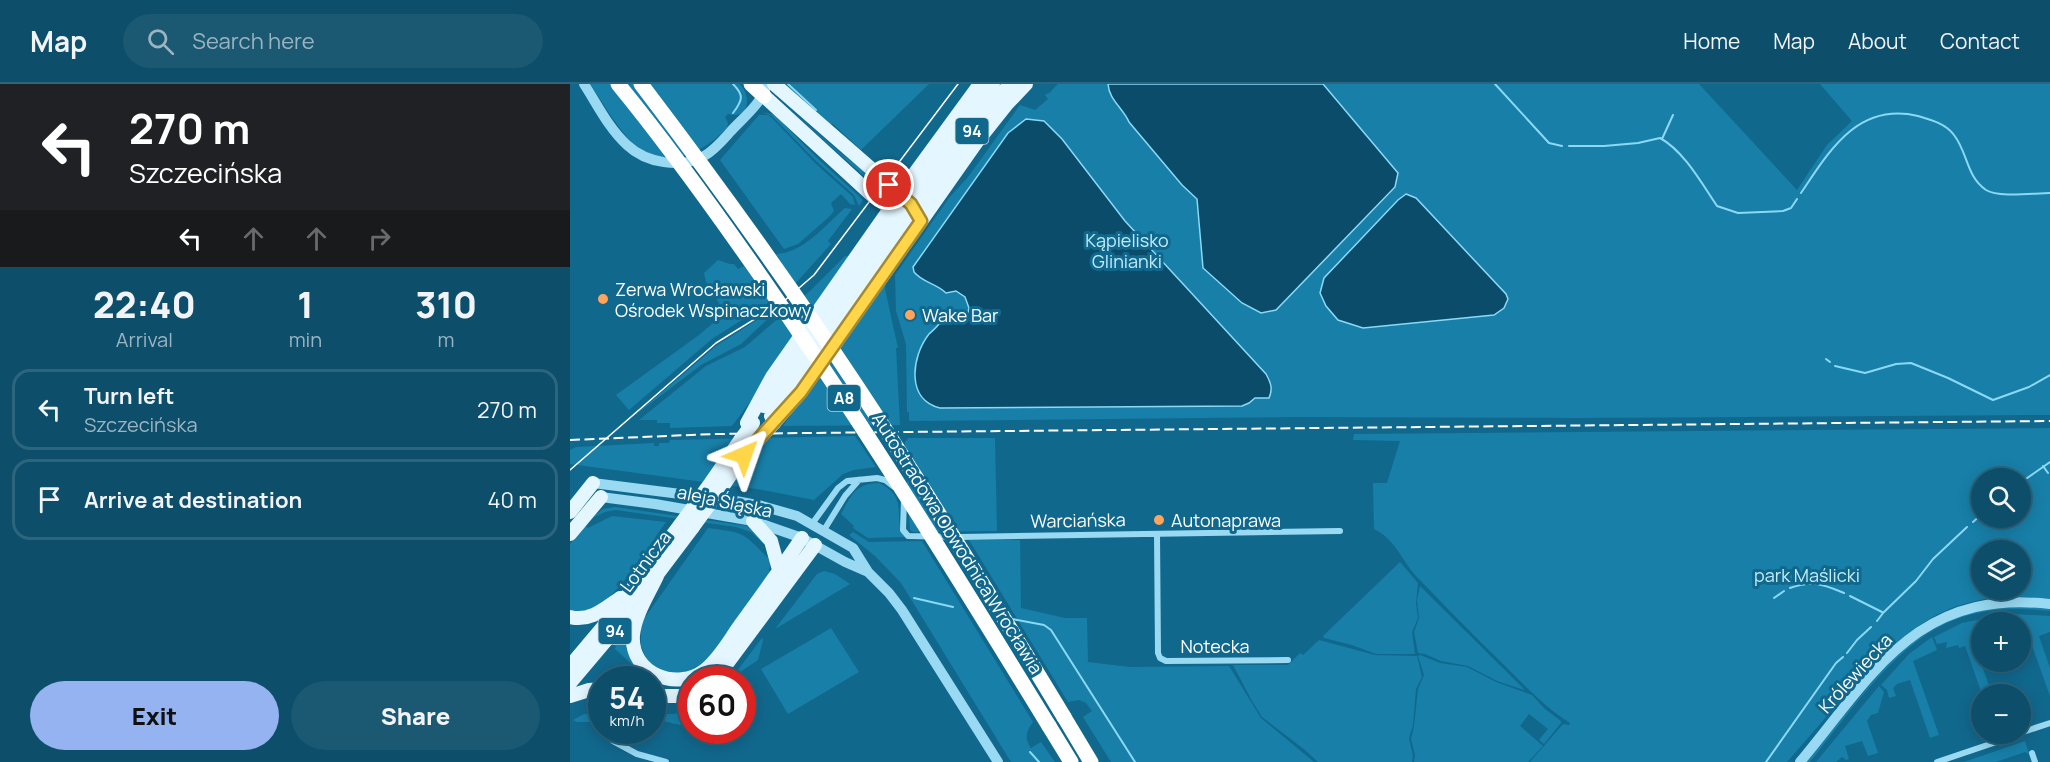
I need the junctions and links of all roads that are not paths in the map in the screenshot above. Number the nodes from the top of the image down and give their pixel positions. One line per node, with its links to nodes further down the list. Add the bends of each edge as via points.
1 (584, 84): 9 (street, via 626,144 647,158 664,162 689,161 706,155)
2 (618, 84): 49 (highway, Autostradowa Obwodnica Wrocławia / A8, bridge, via 717,214 865,430)
3 (640, 84): 50 (highway, Autostradowa Obwodnica Wrocławia / A8, bridge, via 760,245 852,378)
4 (751, 84): 9 (highway)
5 (980, 84): 11 (main road)
6 (993, 84): 10 (main road, 94, via 969,114)
7 (1010, 84): 10 (main road, 94)
8 (1026, 84): 14 (main road, via 976,143)
9 (772, 89): 11 (main road); 12 (main road)
10 (932, 177): 16 (main road, 94, bridge)
11 (900, 194): 13 (main road); 14 (main road)
12 (874, 197): 13 (main road); 15 (main road)
13 (890, 208): 14 (main road); 15 (main road)
14 (921, 221): 16 (main road, via 801,392)
15 (879, 224): 16 (main road, via 772,377)
16 (760, 423): 17 (main road, 94, bridge); 17 (main road, bridge)
17 (745, 443): 24 (main road, Lotnicza / 94, bridge)
18 (859, 480): 23 (street, via 847,481 838,488); 25 (street); 28 (street, Warciańska, via 885,480 902,495 903,530 908,536)
19 (593, 483): 21 (main road); 23 (street, aleja Śląska, via 753,504)
20 (601, 497): 22 (street, aleja Śląska); 27 (main road)
21 (570, 512)
22 (753, 521): 29 (street, aleja Śląska); 30 (main road, via 771,541)
23 (812, 524): 25 (street, aleja Śląska); 29 (street)
24 (687, 526): 32 (main road, Lotnicza / 94); 33 (main road, Lotnicza / 94)
25 (824, 530): 29 (street); 31 (street, aleja Śląska, via 853,548)
26 (1340, 531): 28 (street, Warciańska)
27 (570, 534)
28 (1157, 534): 36 (street, Notecka, via 1160,658)
29 (809, 542): 30 (main road); 31 (street, aleja Śląska); 38 (main road)
30 (779, 570): 32 (main road, via 707,669 677,681 654,674 639,659 634,645 635,626)
31 (868, 572): 48 (street, aleja Śląska, via 902,610)
32 (657, 576): 39 (main road, Lotnicza / 94)
33 (630, 592): 35 (main road, via 593,616); 37 (main road, Lotnicza / 94)
34 (2050, 604): 51 (street, Królewiecka, via 1979,605 1927,625 1882,664)
35 (570, 616)
36 (1288, 660)
37 (570, 666)
38 (725, 666)
39 (570, 683)
40 (588, 690): 41 (main road)
41 (570, 696)
42 (2050, 723): 43 (street)
43 (2031, 729)
44 (619, 744): 47 (street)
45 (1989, 744): 52 (street)
46 (2032, 753): 53 (street)
47 (666, 762)
48 (998, 762)
49 (1071, 762)
50 (1091, 762)
51 (1800, 762)
52 (1937, 762)
53 (2035, 762)

